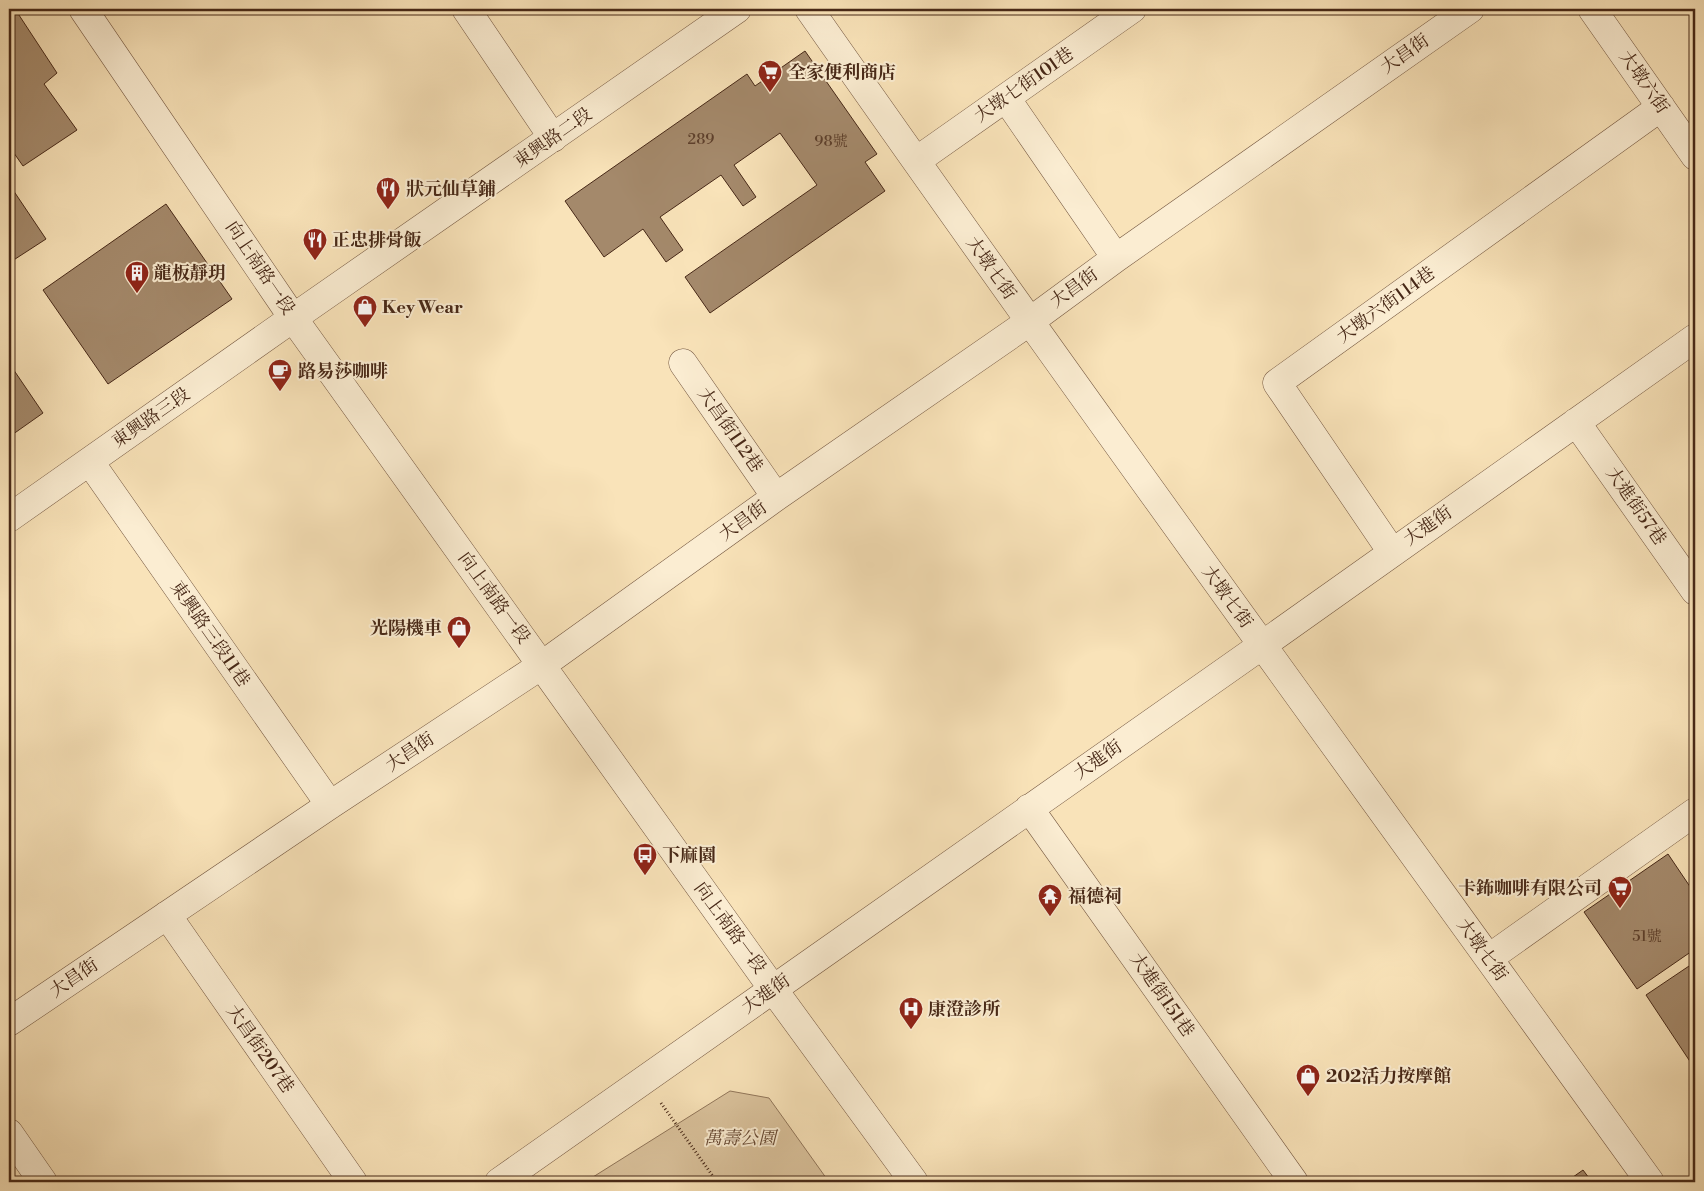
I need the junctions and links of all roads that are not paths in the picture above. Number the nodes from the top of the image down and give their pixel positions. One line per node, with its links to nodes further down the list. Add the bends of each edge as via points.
1 (83, 9): 14 (street, 向上南路一段)
2 (466, 9): 10 (street)
3 (737, 9): 10 (street, 東興路二段)
4 (809, 9): 12 (street, 大墩七街)
5 (1132, 9): 8 (street, 大墩七街101巷)
6 (1470, 9): 13 (street, 大昌街)
7 (1592, 9): 9 (street, 大墩六街)
8 (1006, 98): 12 (street, 大墩七街101巷); 13 (street)
9 (1661, 107): 11 (street, 大墩六街); 22 (street, 大墩六街114巷, via 1278,383)
10 (553, 138): 14 (street, 東興路二段)
11 (1695, 156)
12 (916, 161): 15 (street, 大墩七街)
13 (1116, 258): 15 (street, 大昌街)
14 (293, 318): 19 (street, 東興路三段); 25 (street, 向上南路一段)
15 (1029, 322): 20 (street, 大昌街); 24 (street, 大墩七街)
16 (1695, 338): 18 (street, 大進街)
17 (683, 363): 20 (street, 大昌街112巷)
18 (1576, 422): 22 (street, 大進街); 23 (street, 大進街57巷)
19 (90, 462): 21 (street, 東興路三段); 26 (street, 東興路三段11巷)
20 (776, 497): 25 (street, 大昌街)
21 (9, 518)
22 (1392, 552): 24 (street, 大進街)
23 (1695, 591)
24 (1261, 646): 27 (street, 大進街); 30 (street, 大墩七街)
25 (542, 665): 26 (street, 大昌街); 31 (street, 向上南路一段)
26 (330, 806): 29 (street, 大昌街)
27 (1029, 808): 31 (street, 大進街); 38 (street, 大進街151巷)
28 (1695, 812): 30 (street)
29 (167, 915): 32 (street, 大昌街); 35 (street, 大昌街207巷)
30 (1488, 958): 39 (street, 大墩七街)
31 (773, 989): 36 (street, 大進街); 37 (street, 向上南路一段)
32 (9, 1022)
33 (9, 1132): 34 (street)
34 (44, 1182)
35 (353, 1182)
36 (499, 1182)
37 (914, 1182)
38 (1294, 1182)
39 (1650, 1182)

